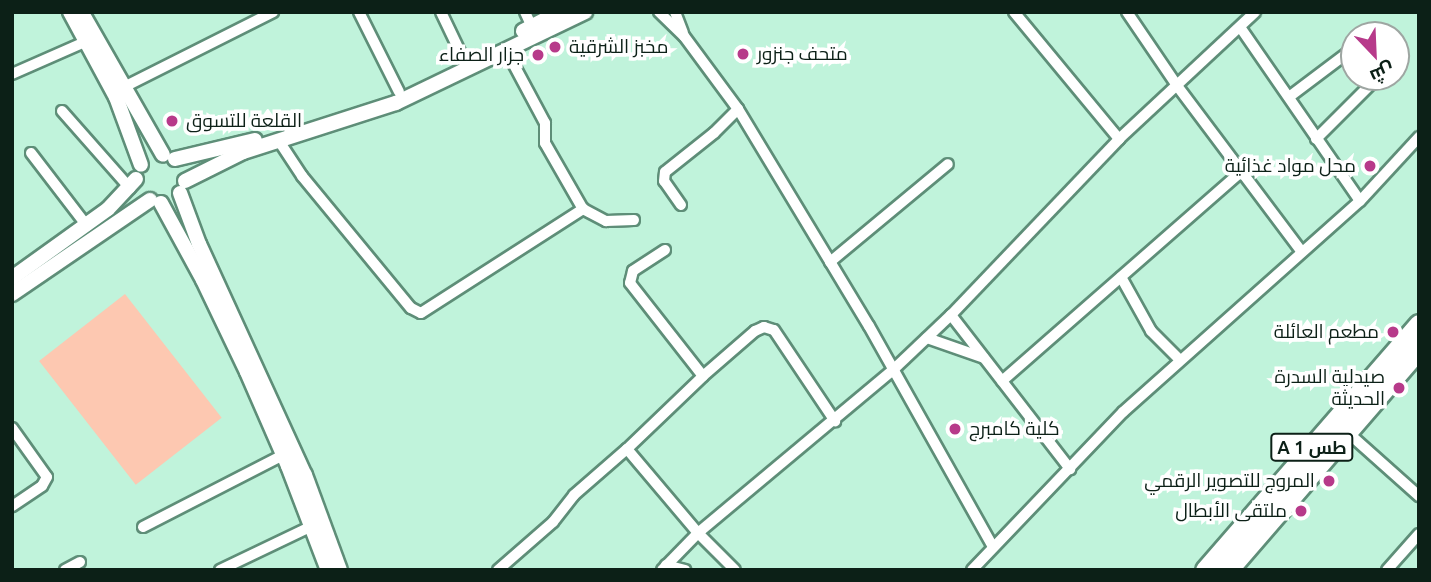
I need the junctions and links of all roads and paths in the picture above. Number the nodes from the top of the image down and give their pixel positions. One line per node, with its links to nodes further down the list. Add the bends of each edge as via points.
1 (70, 12): 17 (street)
2 (81, 12): 22 (street)
3 (273, 12): 22 (street)
4 (359, 12): 25 (street)
5 (441, 12): 20 (street)
6 (525, 12): 14 (street)
7 (559, 12): 14 (street)
8 (585, 12): 18 (street)
9 (659, 12): 16 (street)
10 (675, 12): 16 (street)
11 (1014, 12): 30 (street)
12 (1127, 12): 23 (street)
13 (1255, 12): 15 (street)
14 (532, 27): 20 (street)
15 (1240, 27): 23 (street); 26 (street)
16 (684, 36): 27 (street)
17 (88, 41): 21 (street); 37 (street, via 116,97)
18 (506, 50): 32 (street, via 396,103); 42 (street, via 545,123 545,143)
19 (1340, 59): 26 (street)
20 (464, 60): 25 (street)
21 (12, 74)
22 (124, 87): 34 (street)
23 (1178, 87): 30 (street); 36 (street)
24 (1364, 91): 31 (street)
25 (399, 92): 34 (street, via 307,124)
26 (1289, 97): 31 (street)
27 (738, 109): 41 (street, via 664,172 664,181); 47 (street)
28 (62, 111): 37 (street)
29 (1419, 137): 39 (street)
30 (1119, 139): 51 (street)
31 (1316, 139): 39 (street)
32 (279, 141): 38 (street, via 209,166); 42 (street, via 302,176 411,308 421,313)
33 (31, 153): 44 (street)
34 (169, 157): 37 (street, via 151,157); 38 (street, via 183,169)
35 (948, 164): 47 (street)
36 (1243, 170): 46 (street); 48 (street)
37 (136, 177): 40 (street, via 140,191); 44 (street)
38 (182, 187): 40 (street); 78 (street, via 199,244 305,475)
39 (1360, 201): 46 (street)
40 (155, 202): 50 (street); 64 (street, via 203,280)
41 (681, 205)
42 (583, 209): 43 (street, via 606,221)
43 (634, 220)
44 (87, 226): 49 (street)
45 (665, 250): 58 (street, via 633,271 630,283)
46 (1302, 252): 56 (street)
47 (830, 262): 57 (street)
48 (1121, 277): 56 (street, via 1151,331); 59 (street)
49 (12, 278)
50 (12, 294)
51 (951, 315): 53 (street); 55 (street)
52 (1419, 324): 83 (highway, A 1 طس)
53 (927, 338): 55 (street); 57 (street)
54 (1419, 349): 62 (highway, A 1 طس)
55 (984, 358): 59 (street)
56 (1180, 360): 65 (street)
57 (893, 370): 60 (street); 72 (street)
58 (703, 376): 60 (street, via 755,331 770,328); 63 (street)
59 (1002, 381): 65 (street)
60 (835, 421): 70 (street)
61 (12, 428): 67 (street, via 47,477 42,486)
62 (1346, 431): 66 (street); 84 (highway, A 1 طس)
63 (627, 449): 70 (street); 79 (street)
64 (283, 455): 68 (street); 69 (street)
65 (1070, 469): 72 (street)
66 (1419, 496)
67 (12, 506)
68 (312, 526): 76 (street); 77 (street)
69 (143, 527)
70 (698, 533): 74 (street); 81 (street)
71 (1419, 534): 85 (street)
72 (993, 547): 82 (street)
73 (80, 562): 75 (street)
74 (664, 568): 80 (street)
75 (65, 570)
76 (220, 570)
77 (328, 570)
78 (340, 570)
79 (498, 570)
80 (685, 570)
81 (735, 570)
82 (972, 570)
83 (1205, 570)
84 (1228, 570)
85 (1387, 570)

